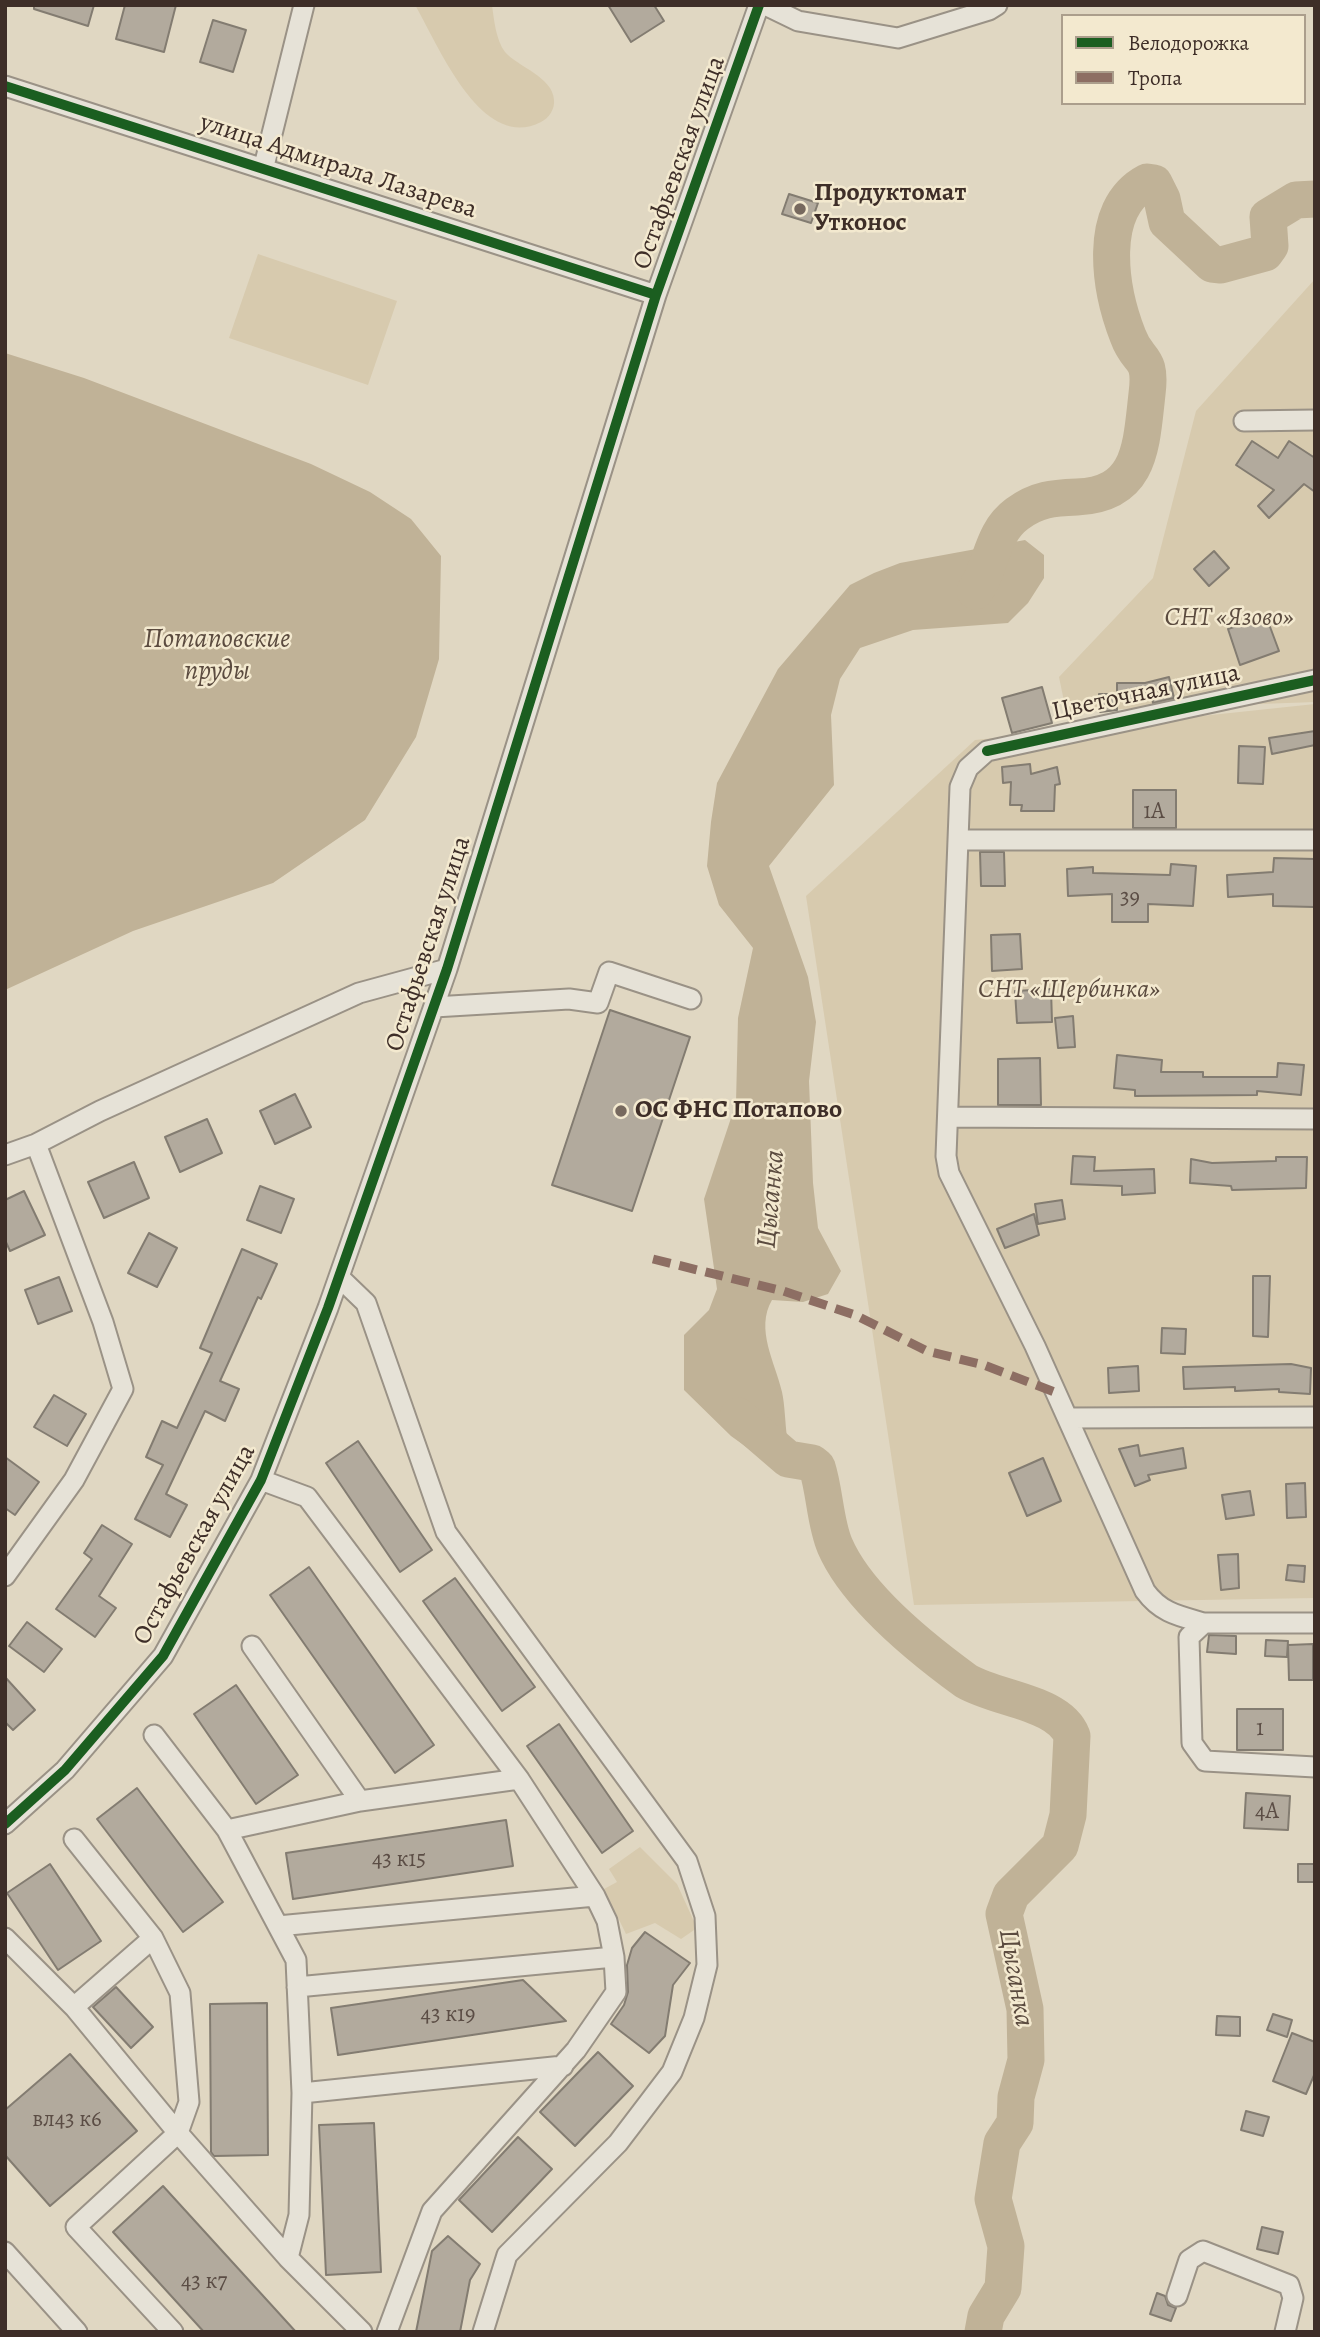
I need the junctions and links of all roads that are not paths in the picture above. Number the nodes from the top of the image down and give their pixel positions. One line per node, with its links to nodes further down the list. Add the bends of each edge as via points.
1 (304, 5): 6 (street)
2 (759, 5): 7 (street, Остафьевская улица)
3 (765, 5): 4 (street, via 798,21 898,37)
4 (997, 5)
5 (5, 86): 6 (street, улица Адмирала Лазарева)
6 (264, 166): 7 (street, улица Адмирала Лазарева)
7 (656, 295): 13 (street, Остафьевская улица)
8 (1315, 420): 9 (street)
9 (1244, 421)
10 (1315, 680): 11 (street, Цветочная улица, via 987,751 968,768 960,787)
11 (959, 840): 12 (street); 16 (street)
12 (1315, 840)
13 (447, 969): 15 (street, Остафьевская улица); 18 (street, via 359,993)
14 (691, 999): 15 (street, via 609,972 598,1003 569,999)
15 (434, 1007): 20 (street, Остафьевская улица)
16 (949, 1117): 17 (street); 22 (street, via 946,1156 955,1188)
17 (1315, 1119)
18 (36, 1144): 19 (street); 24 (street, via 103,1322 123,1389 74,1480)
19 (5, 1155)
20 (339, 1277): 23 (street, Остафьевская улица); 52 (street, via 366,1303 446,1532 687,1861 705,1916 707,1965 694,2018 672,2072 618,2143 507,2255)
21 (1315, 1417): 22 (street)
22 (1069, 1418): 25 (street, via 1145,1591 1155,1606 1169,1614)
23 (261, 1480): 30 (street, via 307,1497); 32 (street, Остафьевская улица, via 163,1656 65,1770)
24 (5, 1576)
25 (1204, 1623): 26 (street); 29 (street, via 1189,1637 1192,1743 1205,1761)
26 (1315, 1623)
27 (252, 1646): 31 (street)
28 (154, 1735): 33 (street)
29 (1315, 1767)
30 (519, 1779): 31 (street); 35 (street)
31 (360, 1801): 33 (street)
32 (5, 1824)
33 (227, 1830): 36 (street)
34 (74, 1839): 38 (street)
35 (595, 1896): 36 (street); 39 (street, via 607,1921)
36 (278, 1926): 40 (street, via 296,1960)
37 (5, 1938): 41 (street)
38 (153, 1938): 41 (street); 44 (street, via 180,1993 189,2102)
39 (614, 1957): 40 (street); 42 (street, via 616,1992)
40 (297, 1987): 43 (street)
41 (74, 2007): 44 (street)
42 (563, 2066): 43 (street); 51 (street, via 432,2211)
43 (302, 2093): 46 (street, via 299,2215)
44 (178, 2133): 46 (street); 49 (street, via 76,2227)
45 (5, 2252): 48 (street)
46 (288, 2258): 50 (street)
47 (1177, 2295): 53 (street, via 1189,2260 1203,2251 1289,2285 1293,2298)
48 (77, 2332)
49 (173, 2332)
50 (362, 2332)
51 (387, 2332)
52 (483, 2332)
53 (1285, 2332)

